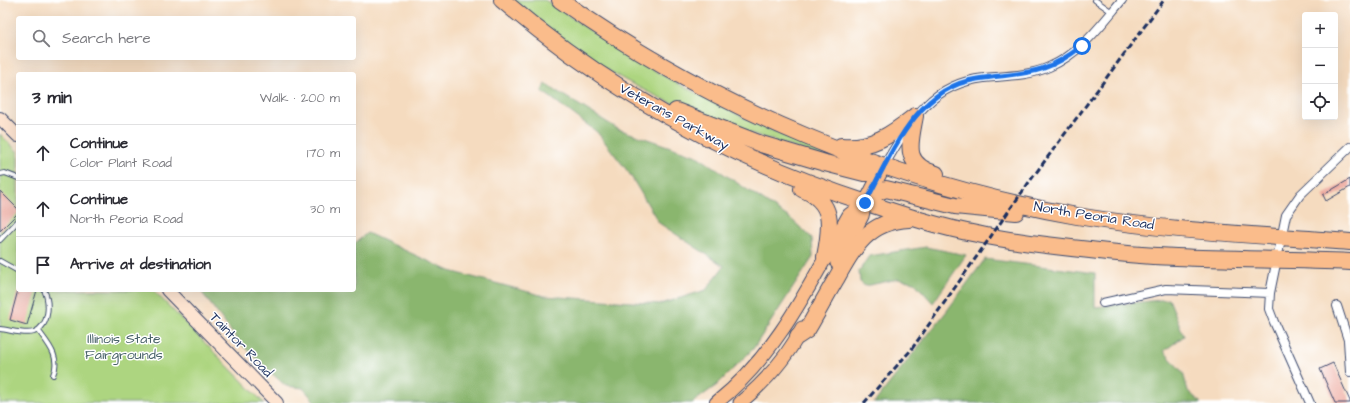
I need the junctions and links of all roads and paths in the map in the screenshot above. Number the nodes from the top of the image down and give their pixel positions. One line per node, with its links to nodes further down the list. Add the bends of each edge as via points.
1 (502, 0): 6 (highway, Veterans Parkway, via 556,45)
2 (560, 0): 11 (highway, via 619,40 717,96)
3 (1095, 0): 5 (lane)
4 (1122, 0): 5 (street)
5 (1112, 12): 7 (street, via 1082,46 1067,58 1040,71 976,79 958,85 940,93)
6 (629, 93): 9 (highway, Veterans Parkway); 13 (highway, via 787,152 864,172 873,173)
7 (915, 116): 11 (highway, via 894,133 874,143 854,148); 13 (street); 16 (highway, via 910,144 913,160 922,170 971,185)
8 (0, 118): 10 (main road)
9 (683, 125): 17 (highway, Veterans Parkway, via 773,169); 24 (highway, via 718,152 816,195 823,203 830,223)
10 (16, 134)
11 (823, 145): 13 (highway)
12 (1350, 148): 21 (street, via 1300,195 1286,215)
13 (884, 166): 16 (highway, North Peoria Road); 17 (main road)
14 (0, 174): 15 (lane)
15 (16, 177)
16 (980, 195): 18 (highway, North Peoria Road)
17 (865, 203): 18 (highway, via 873,194 886,189 955,206 983,210); 19 (highway); 24 (main road, via 849,215); 36 (main road, via 862,216)
18 (1077, 216): 21 (highway, North Peoria Road, via 1153,226)
19 (914, 218): 25 (highway, via 977,234 1091,251); 36 (highway, via 897,219 886,223 871,230 858,242 807,330)
20 (16, 223): 22 (lane)
21 (1280, 237): 23 (highway, North Peoria Road); 25 (street)
22 (0, 240)
23 (1350, 242)
24 (825, 257): 40 (main road, via 781,334 757,364)
25 (1276, 259): 27 (highway); 31 (street)
26 (0, 261): 28 (lane)
27 (1350, 262)
28 (16, 270)
29 (45, 292): 35 (lane, via 48,310)
30 (169, 292): 39 (main road, Taintor Road)
31 (1270, 293): 32 (street, via 1166,289); 42 (street, via 1269,309)
32 (1103, 303)
33 (1338, 306): 37 (street, via 1348,340)
34 (0, 329): 35 (lane, via 33,332)
35 (38, 330): 38 (lane, via 57,361)
36 (798, 336): 41 (main road, via 768,377)
37 (1350, 372)
38 (54, 375)
39 (277, 403)
40 (716, 403)
41 (740, 403)
42 (1310, 403)

